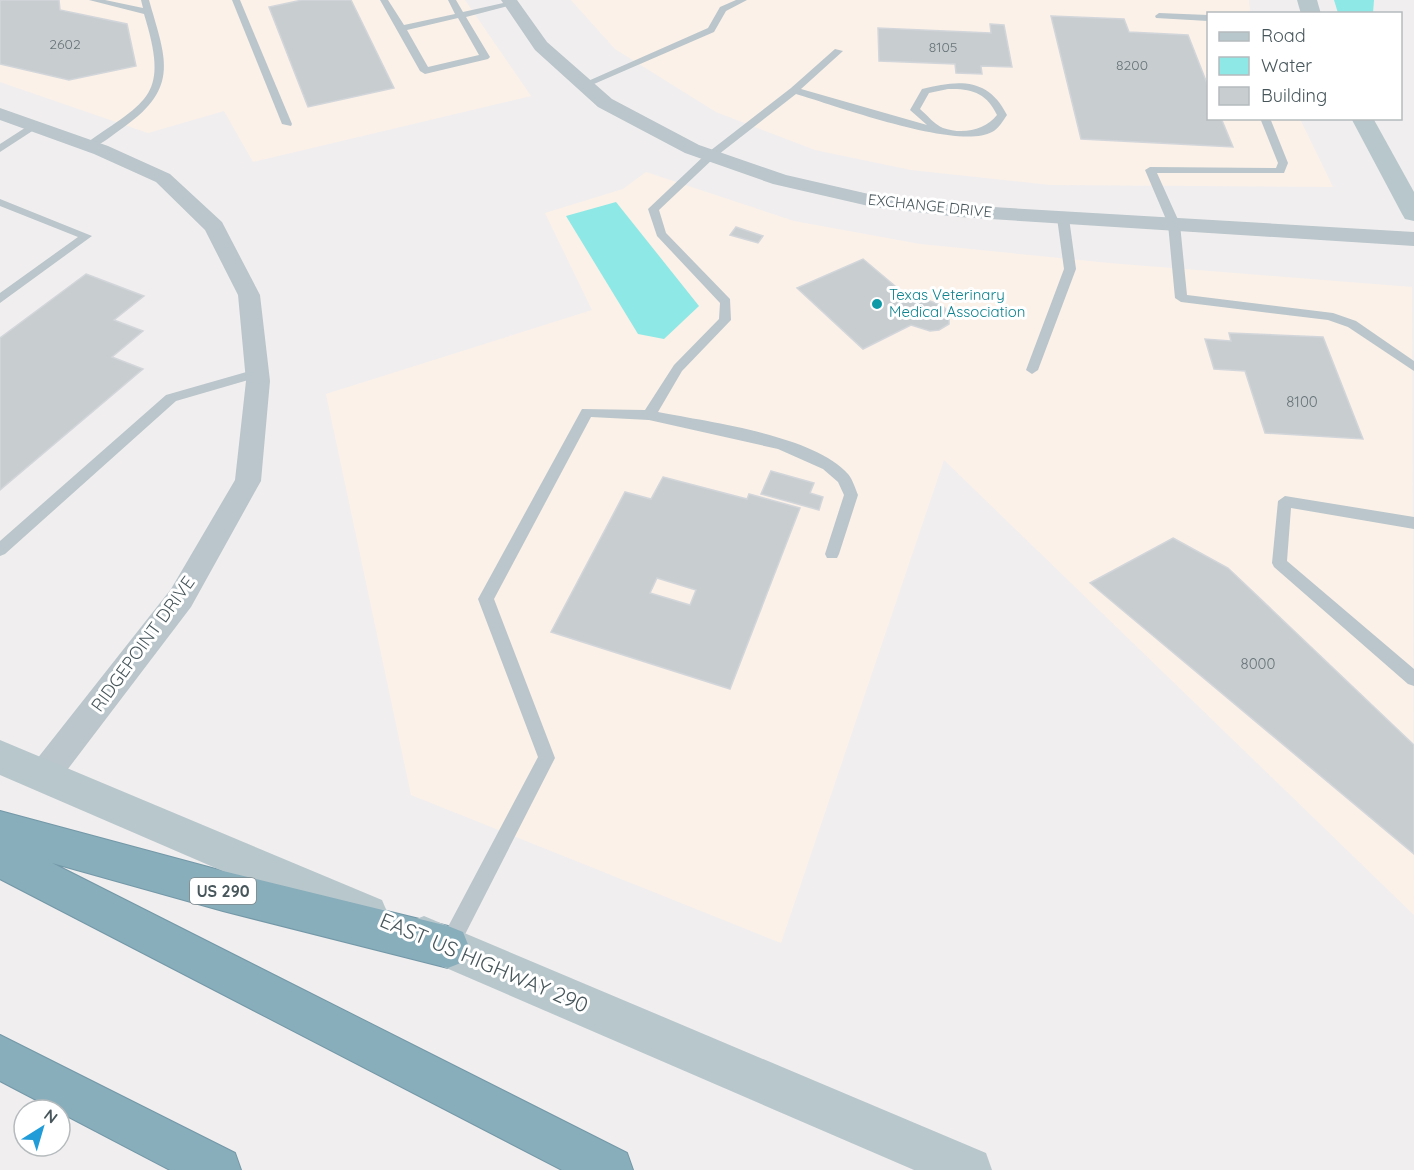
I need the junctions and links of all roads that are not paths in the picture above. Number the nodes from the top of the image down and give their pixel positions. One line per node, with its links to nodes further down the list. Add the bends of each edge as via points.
1 (93, 0): 8 (lane)
2 (145, 0): 8 (lane)
3 (236, 0): 19 (lane)
4 (384, 0): 12 (lane)
5 (452, 0): 9 (lane)
6 (743, 0): 14 (lane, via 723,9 711,30)
7 (511, 2): 9 (lane); 14 (street, EXCHANGE DRIVE, via 541,46)
8 (148, 12): 22 (lane, via 161,66 156,91 142,107)
9 (462, 15): 12 (lane); 12 (lane, via 485,57 425,71)
10 (1159, 16): 11 (lane)
11 (1207, 18)
12 (402, 28)
13 (838, 51): 15 (lane)
14 (584, 85): 24 (street, EXCHANGE DRIVE, via 604,103)
15 (794, 90): 21 (lane, via 901,122); 24 (lane)
16 (0, 114): 20 (street, RIDGEPOINT DRIVE)
17 (1266, 120): 28 (lane, via 1283,163 1280,171 1150,170)
18 (1363, 120): 26 (main road)
19 (287, 124)
20 (35, 126): 22 (street, RIDGEPOINT DRIVE); 23 (lane)
21 (939, 129): 21 (lane, via 963,134 987,131 1002,115 997,100 978,88 949,84 925,92 915,110)
22 (90, 146): 33 (street, RIDGEPOINT DRIVE, via 163,178 214,227 249,295)
23 (0, 149)
24 (710, 156): 27 (street, EXCHANGE DRIVE, via 780,180 873,201); 34 (lane, via 653,210 662,234 726,302 725,320 678,368)
25 (0, 202): 30 (lane, via 86,236)
26 (1414, 214)
27 (1063, 218): 28 (street, EXCHANGE DRIVE); 32 (lane, via 1070,268)
28 (1174, 224): 29 (street, EXCHANGE DRIVE); 31 (lane, via 1181,298 1329,316 1352,324)
29 (1414, 239)
30 (0, 299)
31 (1414, 368)
32 (1032, 370)
33 (257, 373): 36 (lane, via 171,398); 40 (street, RIDGEPOINT DRIVE, via 248,481 182,598)
34 (649, 415): 37 (lane, via 799,449 843,478 851,495); 43 (lane, via 587,412 486,599 547,758)
35 (1414, 523): 38 (lane, via 1285,501 1279,563)
36 (0, 550)
37 (832, 554)
38 (1414, 679)
39 (0, 757): 40 (main road, EAST US HIGHWAY 290)
40 (44, 775): 43 (main road, EAST US HIGHWAY 290)
41 (0, 830): 43 (highway, US 290)
42 (0, 858): 46 (highway)
43 (448, 947): 47 (main road, EAST US HIGHWAY 290 / US 290)
44 (0, 1057): 45 (highway)
45 (218, 1170)
46 (610, 1170)
47 (969, 1170)

